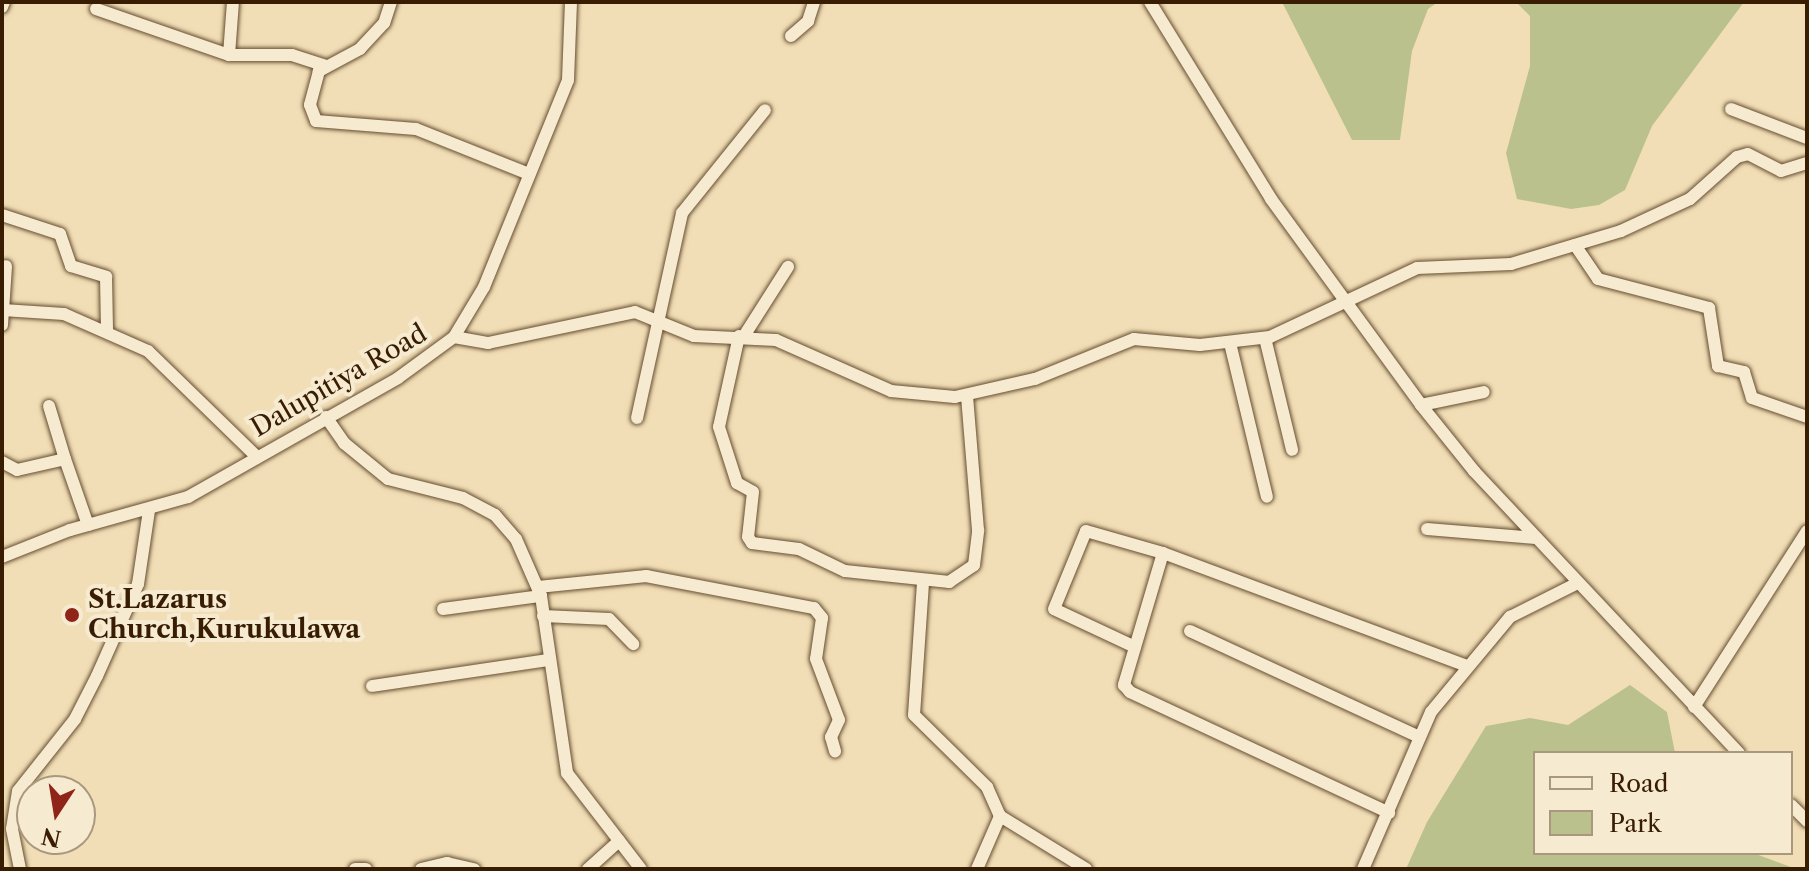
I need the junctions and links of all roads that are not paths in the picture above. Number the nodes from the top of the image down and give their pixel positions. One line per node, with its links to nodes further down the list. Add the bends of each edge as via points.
1 (233, 2): 8 (street)
2 (391, 2): 9 (street, via 384,23 360,49)
3 (571, 2): 14 (street, Dalupitiya Road, via 568,80)
4 (814, 2): 7 (street, via 808,21)
5 (1150, 2): 19 (street, via 1271,199)
6 (96, 9): 8 (street)
7 (791, 36)
8 (229, 55): 9 (street, via 292,55)
9 (325, 66): 14 (street, via 310,105 316,121 416,129)
10 (1731, 109): 12 (street)
11 (765, 110): 21 (street, via 682,213)
12 (1807, 138)
13 (1807, 163): 16 (street, via 1781,171 1748,154 1737,157 1690,199)
14 (529, 174): 25 (street, Dalupitiya Road, via 484,287)
15 (2, 215): 23 (street, via 60,234 71,266 106,277)
16 (1575, 245): 19 (street, via 1511,264 1417,268); 33 (street, via 1598,279 1709,308 1718,366 1744,372 1752,398)
17 (6, 266): 20 (street)
18 (788, 267): 24 (street)
19 (1349, 299): 26 (street); 30 (street)
20 (3, 305): 22 (street); 23 (street, via 64,314)
21 (658, 317): 24 (street, via 694,336); 25 (street, via 635,312 577,320 488,343); 34 (street)
22 (2, 325)
23 (107, 329): 36 (street, via 171,368)
24 (742, 336): 29 (street, via 776,340 891,391 925,399); 47 (street, via 719,427 737,483 753,492 752,543 799,549 867,576)
25 (454, 337): 32 (street, Dalupitiya Road)
26 (1265, 338): 27 (street); 35 (street)
27 (1230, 343): 29 (street, via 1134,339 1101,348 1060,371); 39 (street)
28 (1484, 392): 30 (street)
29 (967, 395): 47 (street, via 977,556 965,576)
30 (1421, 405): 44 (street)
31 (49, 406): 37 (street)
32 (326, 417): 36 (street, Dalupitiya Road); 49 (street, via 344,443 388,479 463,498 495,515 516,539)
33 (1807, 417)
34 (637, 418)
35 (1292, 450)
36 (255, 455): 40 (street, Dalupitiya Road, via 209,486)
37 (65, 459): 38 (street, via 17,470); 41 (street)
38 (2, 462)
39 (1267, 497)
40 (149, 510): 41 (street, Dalupitiya Road); 65 (street, via 138,584 97,676 75,719 18,791 12,829)
41 (88, 525): 46 (street, Dalupitiya Road)
42 (1427, 529): 44 (street)
43 (1807, 531): 58 (street)
44 (1536, 538): 48 (street)
45 (1163, 553): 54 (street); 54 (street, via 1086,531 1054,609); 56 (street)
46 (2, 557)
47 (923, 583): 63 (street, via 914,715 987,787)
48 (1578, 583): 56 (street, via 1510,617); 58 (street)
49 (539, 592): 50 (street); 51 (street); 60 (street, via 646,576 814,608 822,618 816,659 840,726 831,737)
50 (443, 609)
51 (543, 616): 53 (street, via 609,619); 55 (street)
52 (1190, 631): 59 (street)
53 (633, 644)
54 (1135, 647): 62 (street, via 1124,685 1130,692)
55 (549, 660): 57 (street); 64 (street, via 567,773)
56 (1467, 666): 59 (street)
57 (372, 686)
58 (1694, 707): 61 (street)
59 (1419, 737): 62 (street)
60 (835, 751)
61 (1737, 751)
62 (1389, 813): 74 (street)
63 (1000, 816): 72 (street); 73 (street)
64 (619, 841): 70 (street); 71 (street)
65 (20, 869)
66 (355, 869): 67 (street)
67 (366, 869)
68 (421, 869): 69 (street, via 447,863)
69 (474, 869)
70 (588, 869)
71 (641, 869)
72 (977, 869)
73 (1086, 869)
74 (1363, 869)

